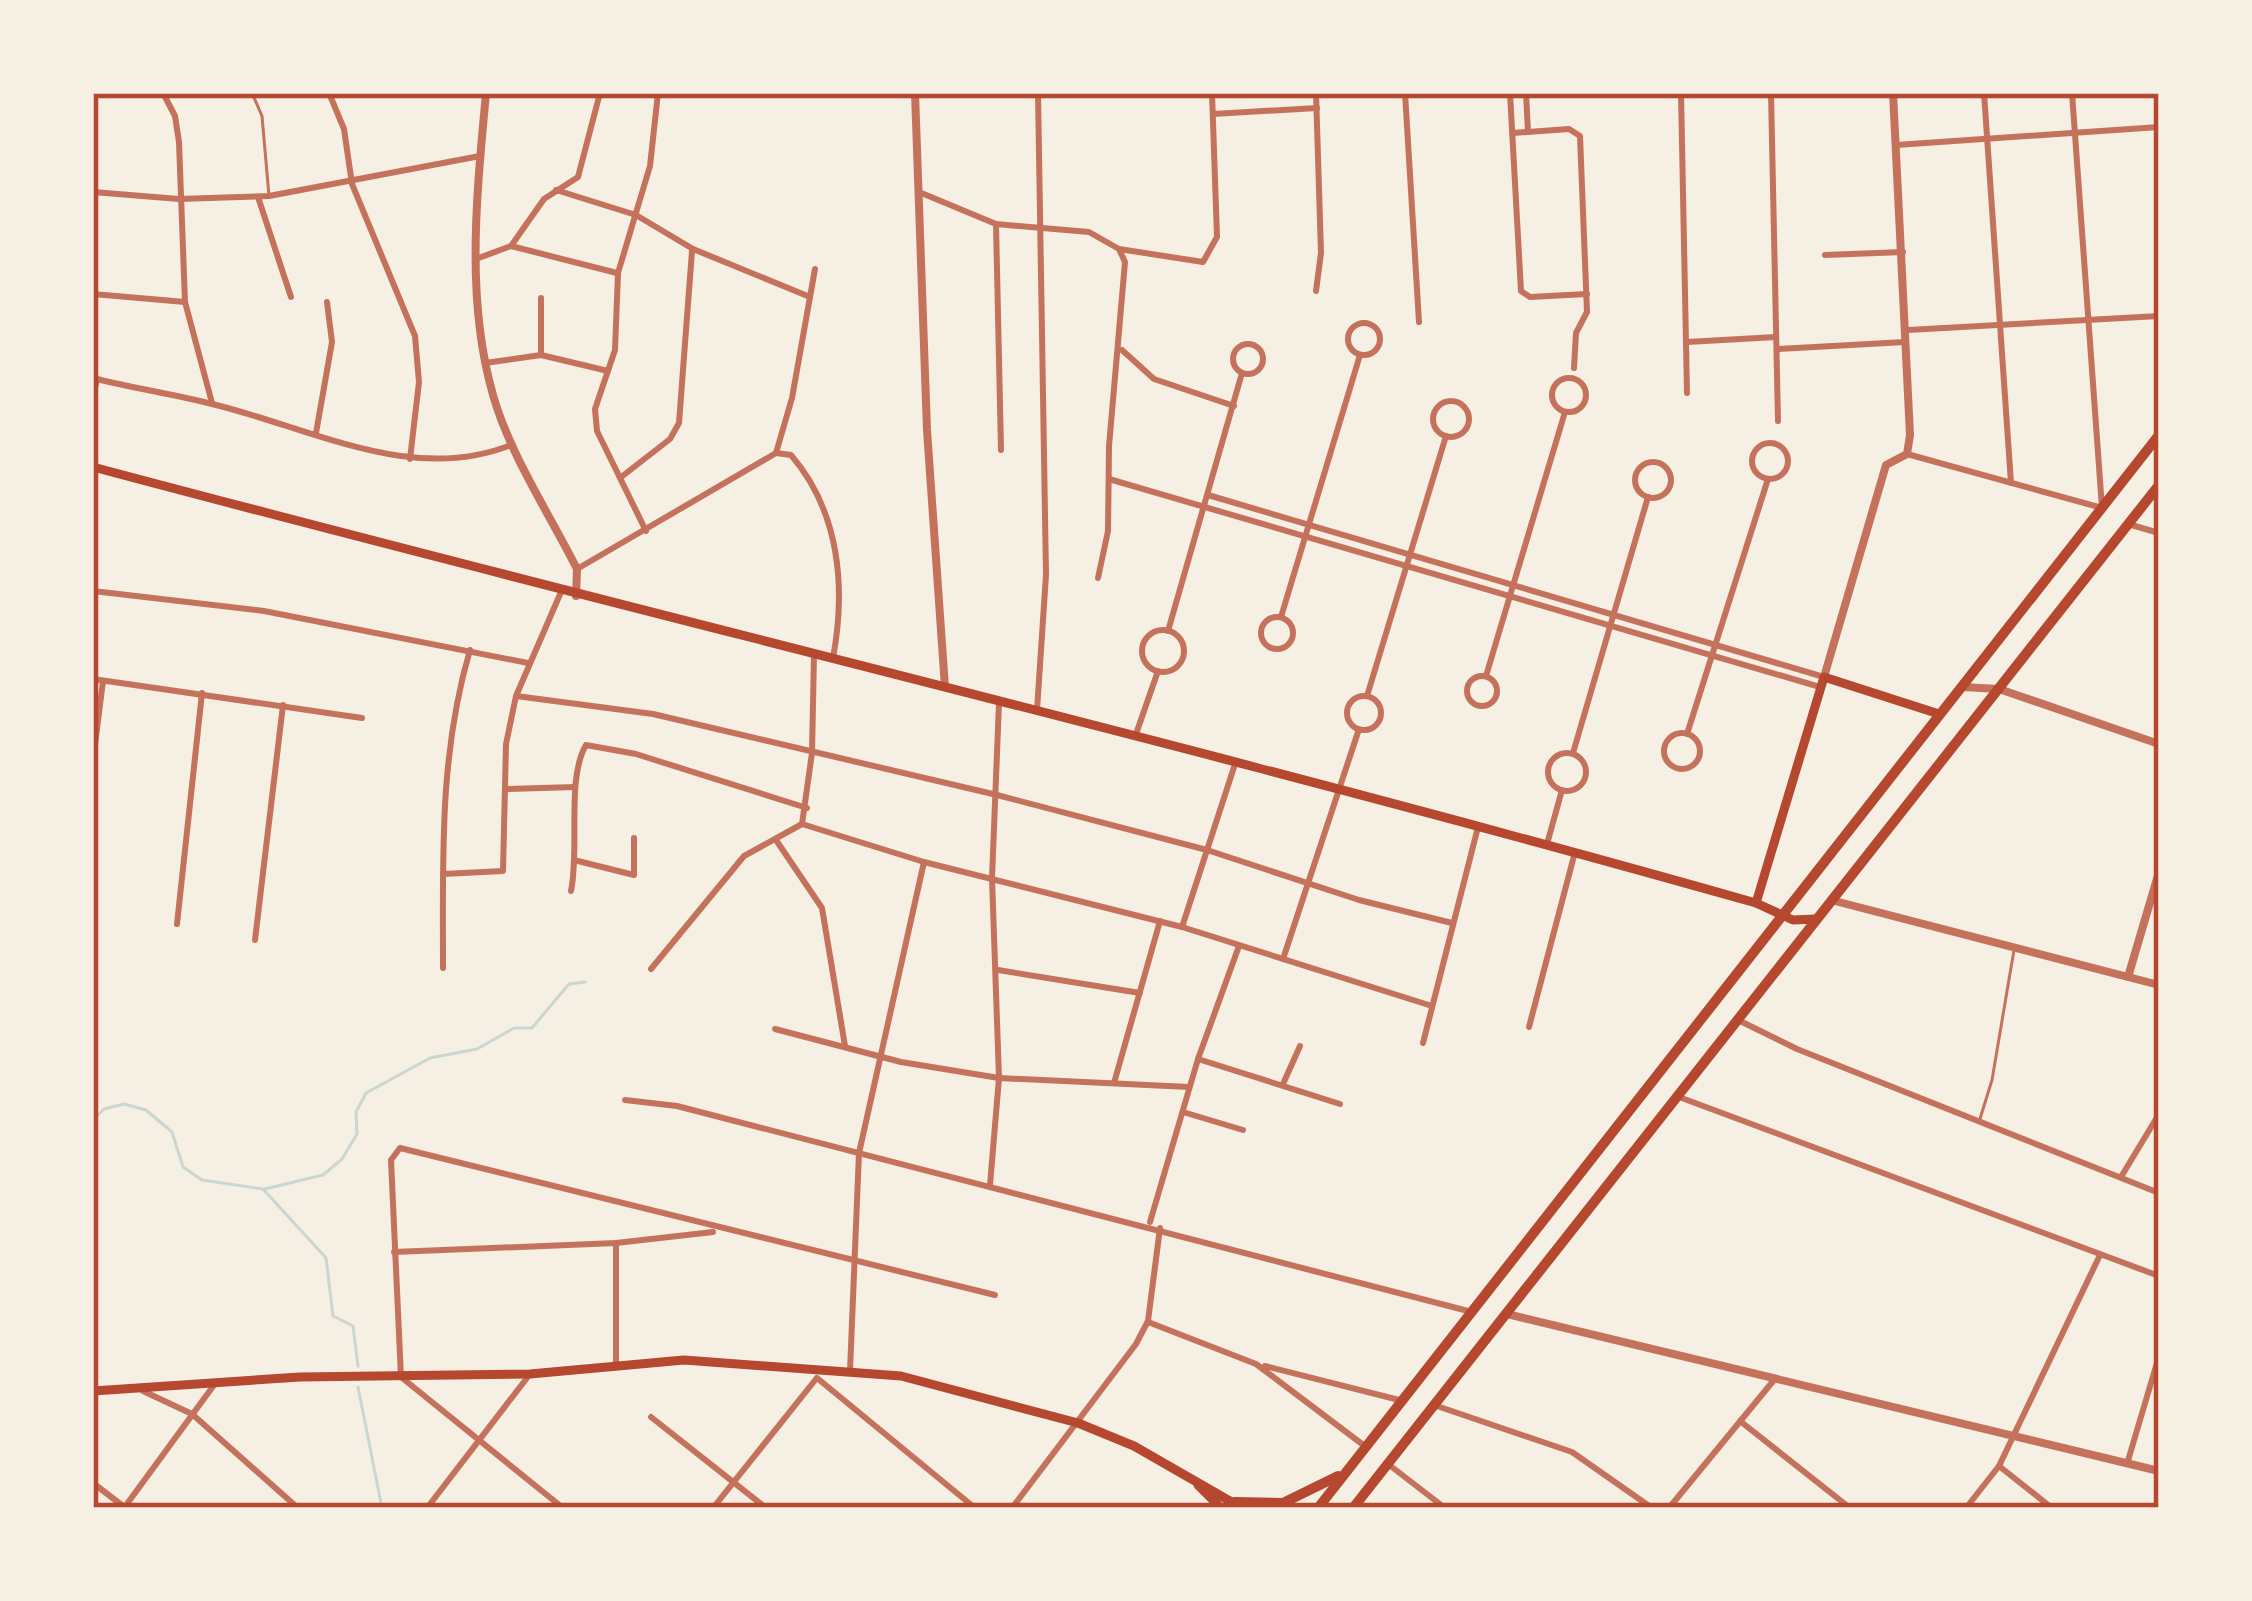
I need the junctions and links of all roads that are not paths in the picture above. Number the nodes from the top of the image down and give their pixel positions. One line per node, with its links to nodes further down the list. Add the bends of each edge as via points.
1 (163, 93): 36 (street, via 177,129)
2 (253, 93): 35 (lane)
3 (329, 93): 30 (street)
4 (486, 93): 28 (street)
5 (600, 93): 31 (street, via 578,177)
6 (658, 93): 37 (street)
7 (915, 93): 33 (street)
8 (1038, 93): 39 (street)
9 (1212, 93): 20 (street)
10 (1316, 93): 19 (street)
11 (1405, 93): 58 (street)
12 (1510, 93): 23 (street)
13 (1526, 93): 22 (street)
14 (1681, 93): 63 (street)
15 (1772, 93): 61 (street)
16 (1893, 93): 26 (street)
17 (1984, 93): 25 (street)
18 (2072, 93): 24 (street)
19 (1317, 108): 20 (street); 48 (street)
20 (1214, 114): 42 (street, via 1211,254 1185,263)
21 (2159, 127): 24 (street)
22 (1528, 132): 23 (street); 50 (street, via 1580,134)
23 (1513, 133): 50 (street, via 1521,291)
24 (2074, 133): 25 (street); 57 (street)
25 (1987, 139): 26 (street); 59 (street)
26 (1896, 145): 43 (street)
27 (93, 153): 29 (street)
28 (480, 156): 30 (street); 45 (street)
29 (93, 164)
30 (352, 184): 35 (street); 88 (street, via 415,336)
31 (556, 190): 37 (street); 40 (street)
32 (93, 192): 36 (street)
33 (919, 192): 38 (street); 127 (street)
34 (258, 196): 35 (street); 36 (street); 51 (street)
35 (269, 196)
36 (179, 199): 54 (street)
37 (636, 215): 41 (street); 47 (street)
38 (996, 224): 39 (street); 85 (street)
39 (1040, 230): 42 (street, via 1098,233); 135 (street, via 1046,574)
40 (511, 246): 45 (street); 47 (street)
41 (693, 249): 52 (street); 90 (street, via 679,423)
42 (1119, 249): 64 (street)
43 (1903, 252): 44 (street); 60 (street)
44 (1825, 255)
45 (476, 259): 68 (street)
46 (815, 268): 52 (street)
47 (618, 273): 70 (street)
48 (1316, 291)
49 (93, 294): 54 (street)
50 (1587, 294): 69 (street)
51 (292, 297)
52 (810, 297): 86 (street)
53 (541, 298): 66 (street)
54 (185, 302): 77 (street)
55 (327, 302): 81 (street, via 332,342)
56 (2159, 316): 57 (street)
57 (2089, 320): 59 (street); 98 (street)
58 (1419, 322)
59 (1998, 325): 60 (street); 93 (street)
60 (1908, 330): 62 (street)
61 (1776, 337): 63 (street); 65 (street)
62 (1909, 341): 65 (street); 87 (street)
63 (1687, 342): 75 (street)
64 (1120, 347): 71 (street); 72 (street)
65 (1777, 349): 80 (street)
66 (541, 355): 68 (street); 70 (street)
67 (1360, 355): 67 (street, via 1379,346 1369,323 1348,334); 99 (street)
68 (485, 363): 84 (street)
69 (1574, 368)
70 (608, 371): 90 (street, via 595,420)
71 (1117, 372): 72 (street); 91 (street)
72 (1142, 373): 78 (street)
73 (1242, 373): 73 (street, via 1262,364 1252,344 1233,356); 78 (street)
74 (95, 379): 76 (street); 77 (street)
75 (1687, 393)
76 (93, 396)
77 (212, 404): 81 (street)
78 (1234, 406): 95 (street)
79 (1565, 412): 79 (street, via 1586,398 1571,378 1552,395); 108 (street)
80 (1778, 422)
81 (316, 433): 88 (street)
82 (2159, 435): 98 (main road)
83 (1446, 436): 83 (street, via 1467,426 1456,401 1433,415); 104 (street)
84 (514, 443): 88 (street, via 449,462); 106 (street)
85 (1001, 450)
86 (776, 453): 101 (street); 121 (street, via 791,455 808,483 841,572)
87 (1907, 454): 93 (street); 126 (street, via 1886,465)
88 (410, 459)
89 (93, 466): 110 (main road)
90 (620, 478): 101 (street)
91 (1109, 479): 97 (street); 107 (street)
92 (1768, 479): 92 (street, via 1787,466 1774,443 1751,458); 117 (street)
93 (2012, 483): 98 (street)
94 (2159, 485): 100 (main road)
95 (1208, 495): 97 (street); 99 (street)
96 (1648, 497): 96 (street, via 1670,485 1658,463 1645,464 1635,478); 113 (street)
97 (1205, 506): 103 (street); 116 (street)
98 (2102, 508): 128 (main road)
99 (1310, 524): 103 (street); 104 (street)
100 (2128, 524): 102 (street); 129 (main road)
101 (646, 531): 106 (street)
102 (2159, 533)
103 (1306, 535): 105 (street); 114 (street)
104 (1410, 554): 105 (street); 108 (street)
105 (1406, 564): 111 (street); 132 (street)
106 (577, 569): 112 (street)
107 (1098, 578)
108 (1511, 584): 111 (street); 113 (street)
109 (93, 591): 118 (street, via 264,611)
110 (561, 592): 112 (main road); 122 (street)
111 (1508, 594): 115 (street); 124 (street)
112 (576, 596): 119 (main road)
113 (1614, 614): 115 (street); 117 (street)
114 (1281, 617): 114 (street, via 1262,629 1274,649 1294,634)
115 (1611, 625): 120 (street); 143 (street)
116 (1168, 631): 123 (street, via 1184,652 1178,665); 123 (street, via 1149,635 1143,646)
117 (1716, 645): 120 (street); 126 (street)
118 (470, 650): 122 (street); 162 (street, via 448,737)
119 (814, 655): 121 (main road); 142 (street)
120 (1713, 655): 126 (street); 140 (street)
121 (833, 660): 127 (main road)
122 (528, 662): 131 (street)
123 (1158, 671): 139 (street)
124 (1486, 676): 124 (street, via 1467,687 1479,706 1496,697)
125 (98, 680): 130 (street); 144 (street)
126 (1822, 682): 136 (main road); 167 (main road)
127 (945, 687): 133 (main road)
128 (1960, 687): 129 (street); 136 (main road)
129 (1999, 689): 141 (street); 166 (main road)
130 (202, 693): 134 (street); 172 (street)
131 (516, 696): 142 (street, via 653,714); 147 (street)
132 (1367, 696): 138 (street, via 1348,709); 138 (street, via 1382,715 1374,728)
133 (1000, 700): 135 (main road); 150 (street)
134 (283, 705): 137 (street); 174 (street)
135 (1037, 710): 139 (main road)
136 (1939, 714): 168 (main road)
137 (362, 718)
138 (1359, 729): 148 (street)
139 (1136, 734): 145 (main road)
140 (1687, 734): 140 (street, via 1669,738 1664,749 1676,769 1699,757)
141 (2159, 744)
142 (812, 753): 150 (street); 151 (street)
143 (1573, 754): 149 (street, via 1586,774); 149 (street, via 1561,753 1548,766)
144 (93, 761)
145 (1236, 761): 148 (main road); 157 (street)
146 (576, 787): 147 (street); 151 (street, via 586,745); 159 (street)
147 (507, 789): 162 (street, via 501,873)
148 (1341, 790): 153 (main road); 164 (street)
149 (1562, 790): 156 (street)
150 (997, 795): 157 (street); 163 (street)
151 (807, 808): 152 (street)
152 (802, 824): 155 (street); 160 (street)
153 (1478, 826): 156 (main road); 171 (street)
154 (634, 838): 159 (street, via 635,872 628,875)
155 (776, 840): 179 (street, via 755,846 718,881); 189 (street, via 822,908)
156 (1547, 844): 158 (main road)
157 (1207, 850): 164 (street); 173 (street)
158 (1575, 852): 167 (main road); 186 (street)
159 (578, 861): 165 (street)
160 (924, 862): 163 (street); 191 (street)
161 (2159, 872): 181 (street)
162 (443, 874): 178 (street)
163 (992, 878): 170 (street); 180 (street)
164 (1308, 885): 171 (street); 177 (street)
165 (571, 891)
166 (1831, 900): 169 (main road); 176 (street)
167 (1756, 903): 168 (main road)
168 (1781, 917): 169 (main road); 217 (main road)
169 (1816, 919): 185 (main road)
170 (1160, 921): 173 (street); 183 (street)
171 (1452, 922): 184 (street)
172 (177, 924)
173 (1181, 927): 175 (street)
174 (255, 940)
175 (1239, 946): 177 (street); 192 (street)
176 (2014, 948): 181 (street); 202 (lane)
177 (1283, 959): 184 (street)
178 (443, 968)
179 (651, 969)
180 (998, 970): 183 (street); 193 (street)
181 (2128, 977): 182 (street)
182 (2159, 985)
183 (1140, 993): 194 (street)
184 (1432, 1006): 188 (street)
185 (1736, 1019): 197 (main road); 202 (street)
186 (1529, 1028)
187 (775, 1029): 189 (street)
188 (1423, 1043)
189 (845, 1046): 191 (street)
190 (1300, 1046): 195 (street)
191 (881, 1057): 193 (street); 204 (street)
192 (1198, 1059): 195 (street); 196 (street)
193 (999, 1078): 194 (street); 206 (street)
194 (1114, 1083): 196 (street)
195 (1283, 1084): 199 (street)
196 (1189, 1087): 200 (street)
197 (1676, 1096): 213 (street); 218 (main road)
198 (625, 1100): 204 (street)
199 (1340, 1104)
200 (1182, 1112): 203 (street); 208 (street)
201 (2159, 1114): 205 (street)
202 (1979, 1123): 205 (street)
203 (1243, 1130)
204 (859, 1153): 206 (street); 214 (street)
205 (2121, 1177): 207 (street)
206 (991, 1185): 208 (street)
207 (2159, 1193)
208 (1149, 1224): 209 (street)
209 (1160, 1228): 217 (street); 219 (street)
210 (718, 1231): 211 (street); 212 (street, via 409,1147 392,1160); 214 (street)
211 (616, 1243): 212 (street); 222 (street)
212 (394, 1252): 226 (street)
213 (2100, 1256): 215 (street); 237 (street)
214 (853, 1257): 216 (street); 223 (street)
215 (2159, 1276)
216 (995, 1295)
217 (1472, 1312): 231 (main road)
218 (1506, 1313): 227 (street); 232 (main road)
219 (1148, 1322): 221 (street); 236 (street)
220 (2159, 1356): 241 (street)
221 (1256, 1364): 231 (street); 239 (street)
222 (616, 1367): 224 (main road, via 701,1360); 225 (main road)
223 (850, 1371): 224 (main road); 236 (main road, via 957,1387)
224 (817, 1373): 247 (street); 255 (street)
225 (530, 1374): 226 (main road); 238 (street)
226 (401, 1377): 228 (main road); 238 (street)
227 (1774, 1380): 235 (street); 237 (street)
228 (216, 1382): 230 (main road); 233 (street)
229 (93, 1391): 230 (main road)
230 (143, 1391): 233 (street)
231 (1402, 1401): 239 (main road)
232 (1434, 1405): 240 (main road); 261 (street, via 1572,1452)
233 (192, 1414): 249 (street); 250 (street)
234 (651, 1417): 247 (street)
235 (1740, 1421): 262 (street); 263 (street)
236 (1078, 1423): 243 (main road); 256 (street)
237 (2008, 1438): 241 (street); 242 (street)
238 (478, 1444): 251 (street); 252 (street)
239 (1366, 1447): 245 (main road)
240 (1388, 1464): 259 (main road); 260 (street)
241 (2127, 1464): 244 (street)
242 (1999, 1466): 264 (street); 265 (street)
243 (1180, 1471): 248 (main road); 257 (main road)
244 (2159, 1471)
245 (1346, 1472): 248 (main road, via 1283,1503); 258 (main road)
246 (93, 1483): 249 (street)
247 (734, 1483): 253 (street); 254 (street)
248 (1238, 1505)
249 (124, 1508)
250 (298, 1508)
251 (427, 1508)
252 (563, 1508)
253 (713, 1508)
254 (766, 1508)
255 (975, 1508)
256 (1012, 1508)
257 (1221, 1508)
258 (1318, 1508)
259 (1353, 1508)
260 (1445, 1508)
261 (1652, 1508)
262 (1669, 1508)
263 (1850, 1508)
264 (1966, 1508)
265 (2052, 1508)

